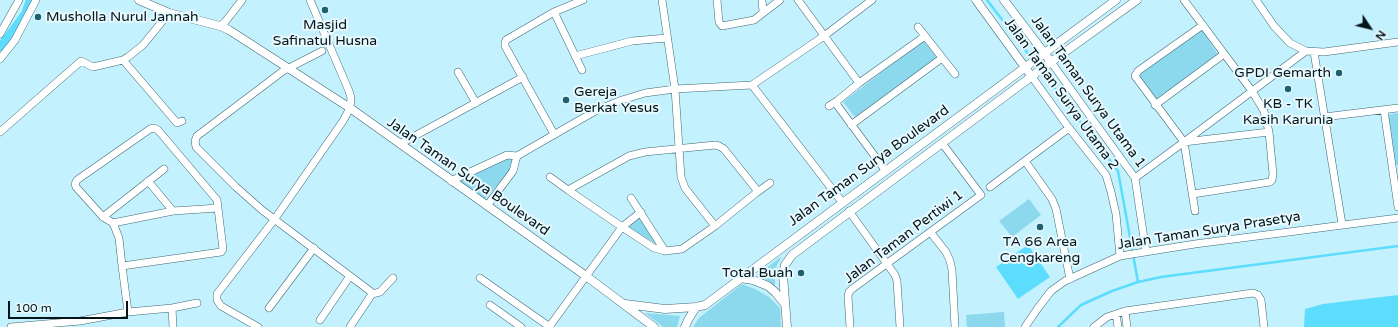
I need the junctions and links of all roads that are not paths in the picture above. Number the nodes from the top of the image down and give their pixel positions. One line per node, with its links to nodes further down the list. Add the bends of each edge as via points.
1 (19, 0): 27 (street)
2 (36, 0): 38 (street, via 15,40)
3 (139, 0): 21 (street, Jalan Taman Surya Boulevard)
4 (231, 0): 20 (street)
5 (242, 0): 20 (street)
6 (310, 0): 56 (street, via 349,91)
7 (583, 0): 22 (street)
8 (662, 0): 30 (street)
9 (717, 0): 23 (street, via 719,22 722,26 754,20)
10 (762, 0): 23 (street)
11 (780, 0): 23 (street)
12 (798, 0): 28 (street)
13 (872, 0): 28 (street)
14 (976, 0): 41 (street, Jalan Taman Surya Utama 2)
15 (1004, 0): 34 (street, Jalan Taman Surya Utama 1)
16 (1116, 0): 34 (street, Jalan Taman Surya Boulevard)
17 (1137, 0): 40 (street, Jalan Taman Surya Boulevard)
18 (1184, 0): 24 (street)
19 (1256, 0): 33 (street, via 1274,26 1287,39 1295,46)
20 (237, 6): 26 (street, via 229,16)
21 (169, 12): 26 (street, Jalan Taman Surya Boulevard); 39 (street, via 142,45)
22 (554, 12): 36 (street); 47 (street, via 506,40 505,46)
23 (763, 12)
24 (1202, 25): 35 (street); 54 (street, via 1134,72)
25 (918, 27): 29 (street)
26 (225, 28): 42 (street, Jalan Taman Surya Boulevard)
27 (0, 34)
28 (824, 36): 48 (street); 49 (street)
29 (925, 36): 37 (street); 48 (street)
30 (667, 38): 36 (street, via 632,41); 50 (street)
31 (1398, 42): 33 (street)
32 (322, 51): 42 (street)
33 (1310, 52): 51 (street); 59 (street)
34 (1041, 54): 40 (street, Jalan Taman Surya Utama 1); 41 (street, Jalan Taman Surya Boulevard)
35 (1224, 54): 51 (street); 54 (street)
36 (575, 56): 43 (street)
37 (942, 58): 45 (street); 61 (street)
38 (0, 59)
39 (123, 60): 60 (street, via 177,124); 63 (street, via 93,67 81,61)
40 (1049, 64): 46 (street, Jalan Taman Surya Boulevard); 76 (street, Jalan Taman Surya Utama 1)
41 (1028, 65): 46 (street, Jalan Taman Surya Utama 2); 74 (street, Jalan Taman Surya Boulevard)
42 (289, 68): 56 (street, Jalan Taman Surya Boulevard); 95 (street, via 197,136 194,141 196,148)
43 (582, 70)
44 (458, 72): 53 (street)
45 (955, 74)
46 (1035, 75): 62 (street, Jalan Taman Surya Utama 2); 67 (street, Jalan Taman Surya Boulevard)
47 (523, 77): 53 (street); 65 (street)
48 (859, 83): 52 (street)
49 (752, 85): 50 (street); 85 (street)
50 (674, 90): 65 (street, via 645,93 622,100 597,110); 69 (street)
51 (1252, 91): 64 (street, via 1264,111); 66 (street)
52 (838, 100): 55 (street); 61 (street, via 837,105)
53 (476, 103): 68 (street)
54 (1155, 105): 66 (street)
55 (829, 106)
56 (350, 108): 68 (street, Jalan Taman Surya Boulevard); 95 (street)
57 (1398, 108): 58 (street)
58 (1384, 110): 59 (street); 72 (street)
59 (1324, 116): 97 (street)
60 (182, 121)
61 (851, 124): 74 (street)
62 (1069, 128): 71 (street); 104 (street, Jalan Taman Surya Utama 2, via 1106,175)
63 (0, 132)
64 (1268, 132): 66 (street); 83 (street, via 1272,184)
65 (554, 134): 70 (street)
66 (1184, 142): 76 (street); 83 (street)
67 (942, 143): 90 (street, Jalan Taman Surya Boulevard); 100 (street, Jalan Taman Pertiwi 1, via 981,195)
68 (400, 144): 78 (street, Jalan Taman Surya Boulevard)
69 (678, 149): 81 (street, via 628,156); 82 (street, via 720,146 756,189); 98 (street, via 680,177)
70 (517, 156): 78 (street, via 507,155); 86 (street, via 513,171)
71 (1025, 161): 80 (street); 112 (street, via 1054,204)
72 (1396, 169): 87 (street)
73 (164, 170): 77 (street)
74 (885, 170): 85 (street, Jalan Taman Surya Boulevard)
75 (550, 177): 81 (street)
76 (1135, 178): 103 (street, Jalan Taman Surya Utama 1)
77 (148, 181): 89 (street); 93 (street)
78 (452, 181): 86 (street, Jalan Taman Surya Boulevard)
79 (770, 183): 82 (street)
80 (990, 187)
81 (568, 190): 99 (street)
82 (756, 193): 98 (street)
83 (1193, 194): 91 (street)
84 (631, 198): 92 (street)
85 (842, 202): 111 (street, Jalan Taman Surya Boulevard)
86 (487, 206): 108 (street, Jalan Taman Surya Boulevard)
87 (1398, 207)
88 (218, 208): 89 (street); 93 (street, via 217,200 158,130 150,128 77,180 76,187); 106 (street, via 223,249 221,252)
89 (173, 211): 96 (street)
90 (849, 211): 105 (street); 115 (street, Jalan Taman Surya Boulevard, via 786,261 783,275)
91 (1195, 211)
92 (641, 212): 99 (street); 102 (street)
93 (103, 217): 96 (street)
94 (1398, 218): 97 (street, Jalan Taman Surya Prasetya)
95 (274, 220): 101 (street); 128 (street, via 217,294 221,306)
96 (113, 223): 106 (street, via 119,238)
97 (1342, 224): 103 (street, Jalan Taman Surya Prasetya)
98 (715, 226): 102 (street, via 682,249)
99 (622, 227): 102 (street, via 654,248); 108 (street)
100 (931, 232): 105 (street, Jalan Taman Pertiwi 1); 137 (street, via 950,261)
101 (314, 248): 107 (street); 120 (street)
102 (665, 252)
103 (1146, 252): 104 (street, Jalan Taman Surya Prasetya)
104 (1123, 256): 112 (street, Jalan Taman Surya Prasetya)
105 (887, 264): 135 (street, Jalan Taman Pertiwi 1, via 849,292); 136 (street, via 897,281)
106 (122, 266): 122 (street)
107 (350, 276): 113 (street); 124 (street)
108 (586, 276): 116 (street, Jalan Taman Surya Boulevard); 131 (street)
109 (393, 278): 113 (street, via 380,292)
110 (480, 278): 131 (street)
111 (740, 278): 115 (street, via 768,286); 118 (street, Jalan Taman Surya Boulevard, via 709,302)
112 (1070, 278): 138 (street, Jalan Taman Surya Prasetya, via 1051,291)
113 (372, 294): 129 (street)
114 (197, 303): 119 (street)
115 (784, 303): 134 (street, Jalan Taman Surya Boulevard)
116 (623, 304): 118 (street, Jalan Taman Surya Boulevard, via 657,308); 132 (street, Jalan Taman Surya Boulevard)
117 (490, 305): 130 (street)
118 (696, 307): 133 (street)
119 (172, 308): 122 (street); 127 (street)
120 (269, 308)
121 (1125, 311): 123 (street); 141 (street); 142 (street, via 1253,293 1261,300)
122 (128, 312): 125 (street)
123 (1116, 314): 139 (street); 140 (street)
124 (320, 320)
125 (80, 324): 126 (street)
126 (11, 327)
127 (173, 327)
128 (258, 327)
129 (350, 327)
130 (521, 327)
131 (550, 327)
132 (654, 327)
133 (686, 327)
134 (787, 327)
135 (850, 327)
136 (900, 327)
137 (955, 327)
138 (1026, 327)
139 (1094, 327)
140 (1118, 327)
141 (1127, 327)
142 (1264, 327)

